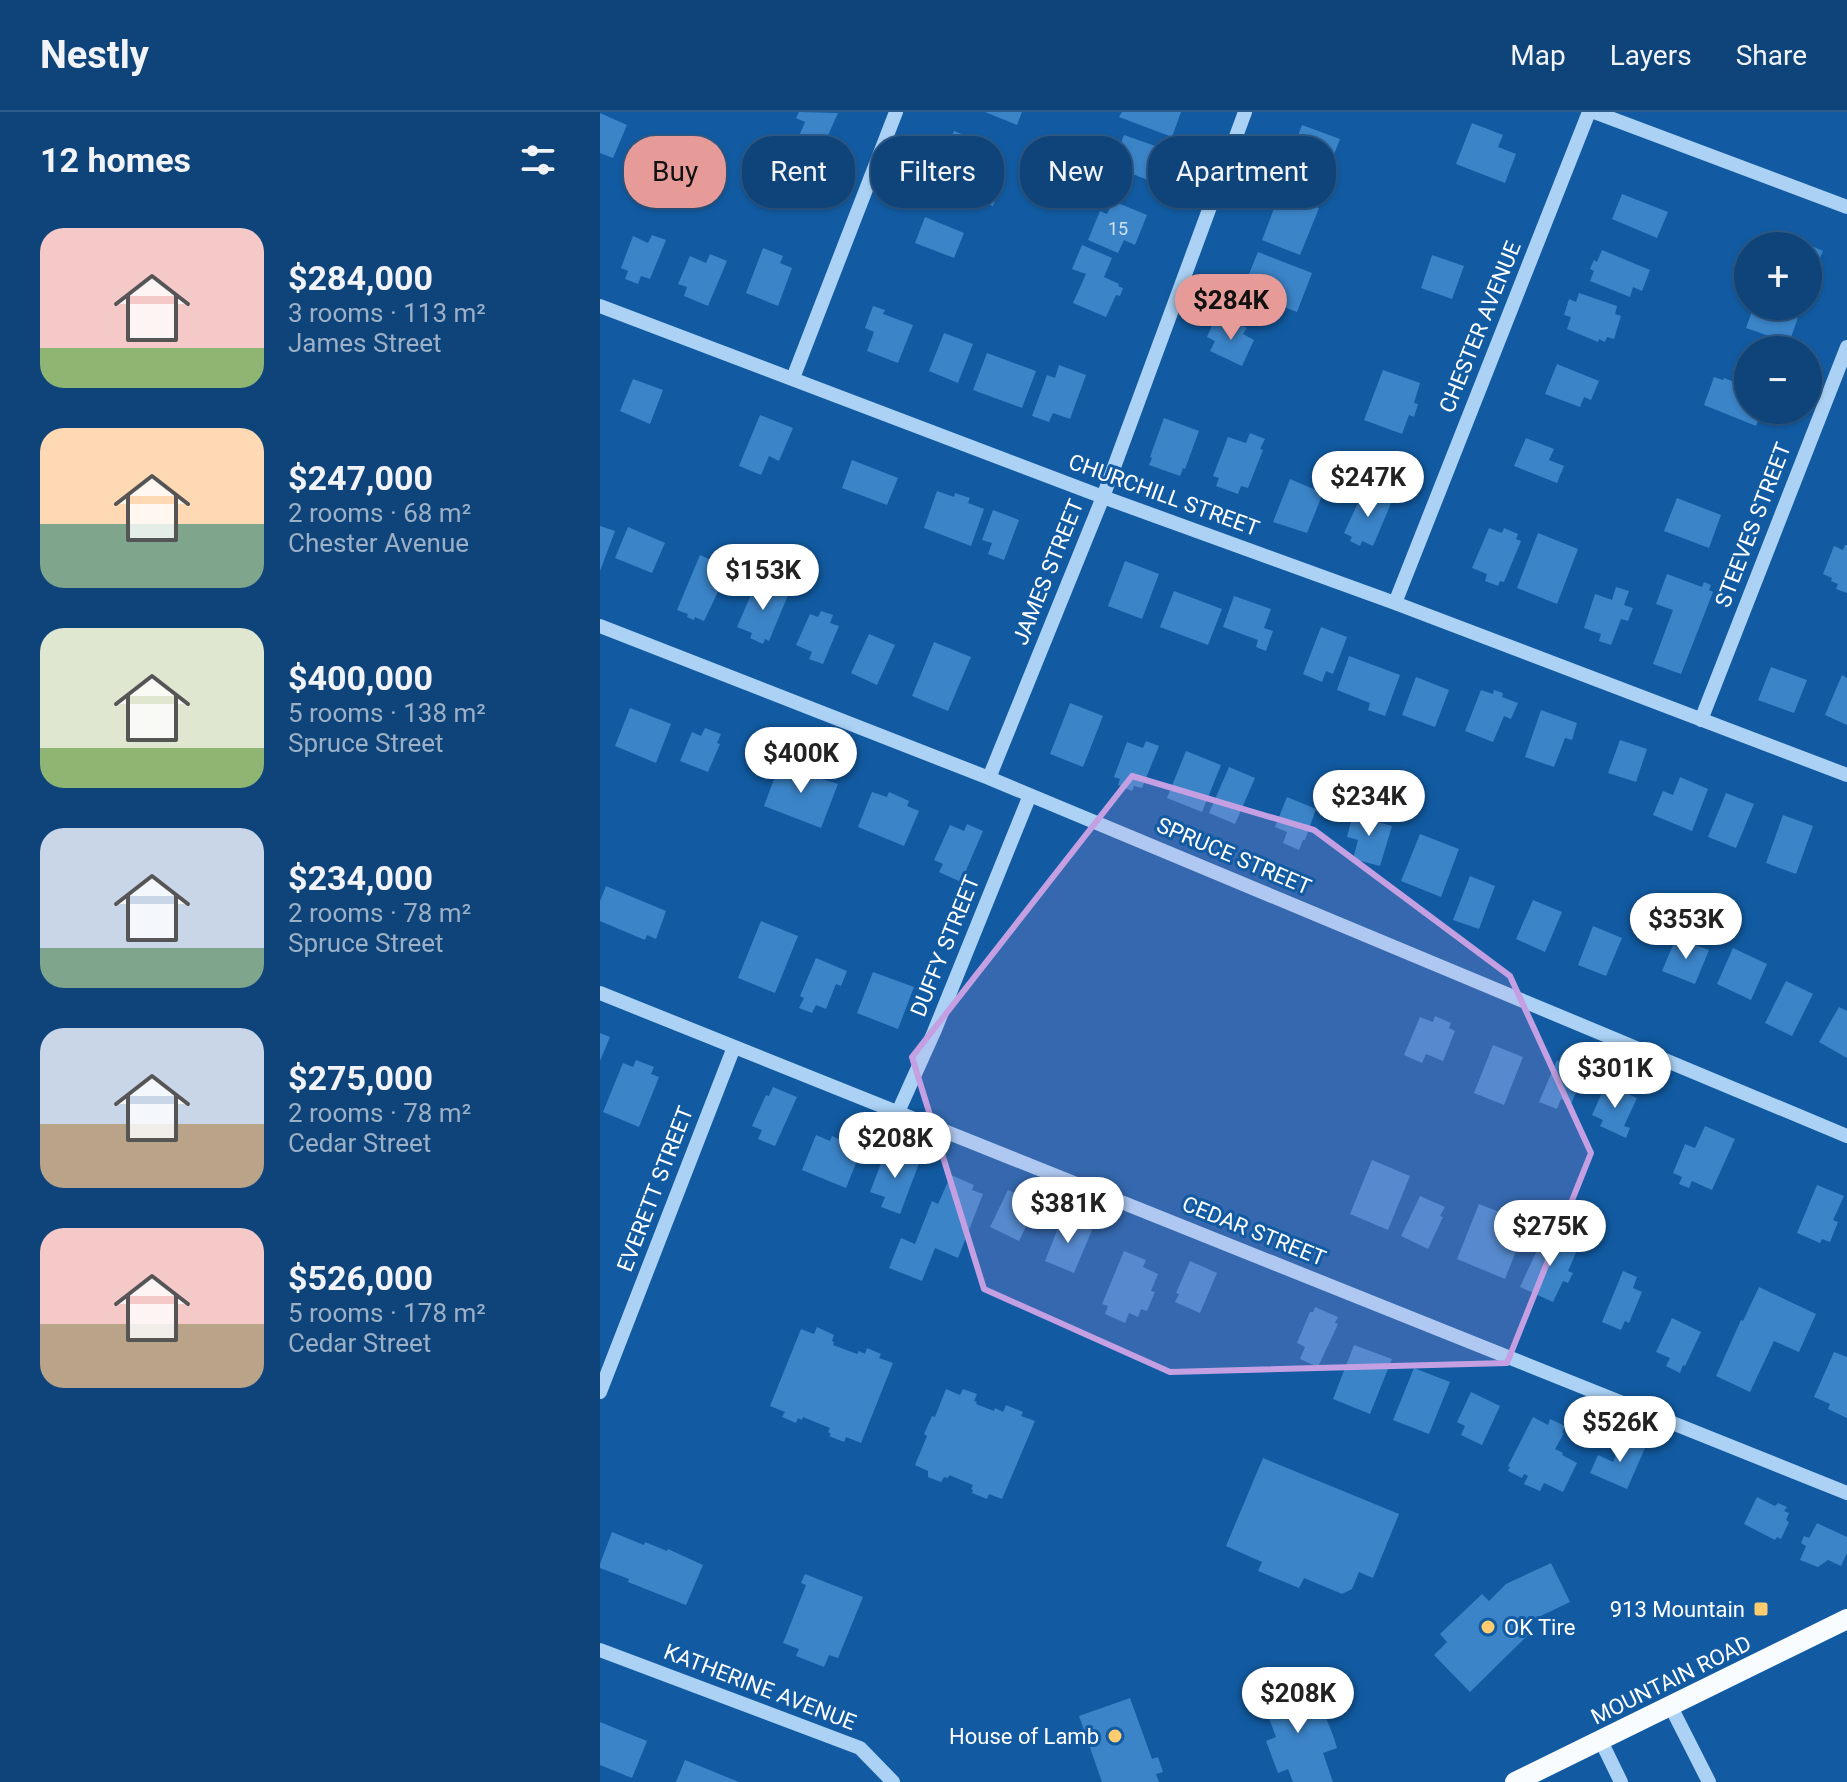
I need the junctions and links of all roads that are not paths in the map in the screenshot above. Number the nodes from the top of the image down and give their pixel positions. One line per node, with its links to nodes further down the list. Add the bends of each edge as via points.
1 (896, 112): 7 (street)
2 (1245, 112): 8 (street, JAMES STREET)
3 (1592, 112): 4 (street); 9 (street, CHESTER AVENUE)
4 (1847, 207)
5 (600, 306): 7 (street, CHURCHILL STREET)
6 (1847, 347): 11 (street, STEEVES STREET)
7 (793, 378): 8 (street, CHURCHILL STREET)
8 (1103, 497): 9 (street, CHURCHILL STREET); 13 (street, JAMES STREET)
9 (1395, 603): 11 (street, CHURCHILL STREET)
10 (600, 626): 13 (street, SPRUCE STREET)
11 (1701, 720): 12 (street, CHURCHILL STREET)
12 (1847, 775)
13 (989, 778): 14 (street, SPRUCE STREET)
14 (1030, 795): 17 (street, DUFFY STREET); 18 (street, SPRUCE STREET)
15 (600, 993): 16 (street, CEDAR STREET)
16 (734, 1047): 17 (street, CEDAR STREET); 19 (street, EVERETT STREET)
17 (898, 1112): 20 (street, CEDAR STREET)
18 (1847, 1136)
19 (600, 1392)
20 (1847, 1493)
21 (1847, 1619): 23 (main road, MOUNTAIN ROAD)
22 (600, 1650): 25 (street, KATHERINE AVENUE, via 860,1748)
23 (1671, 1707): 24 (main road, MOUNTAIN ROAD); 28 (street)
24 (1601, 1741): 26 (main road, MOUNTAIN ROAD); 27 (street)
25 (893, 1782)
26 (1515, 1782)
27 (1621, 1782)
28 (1709, 1782)

